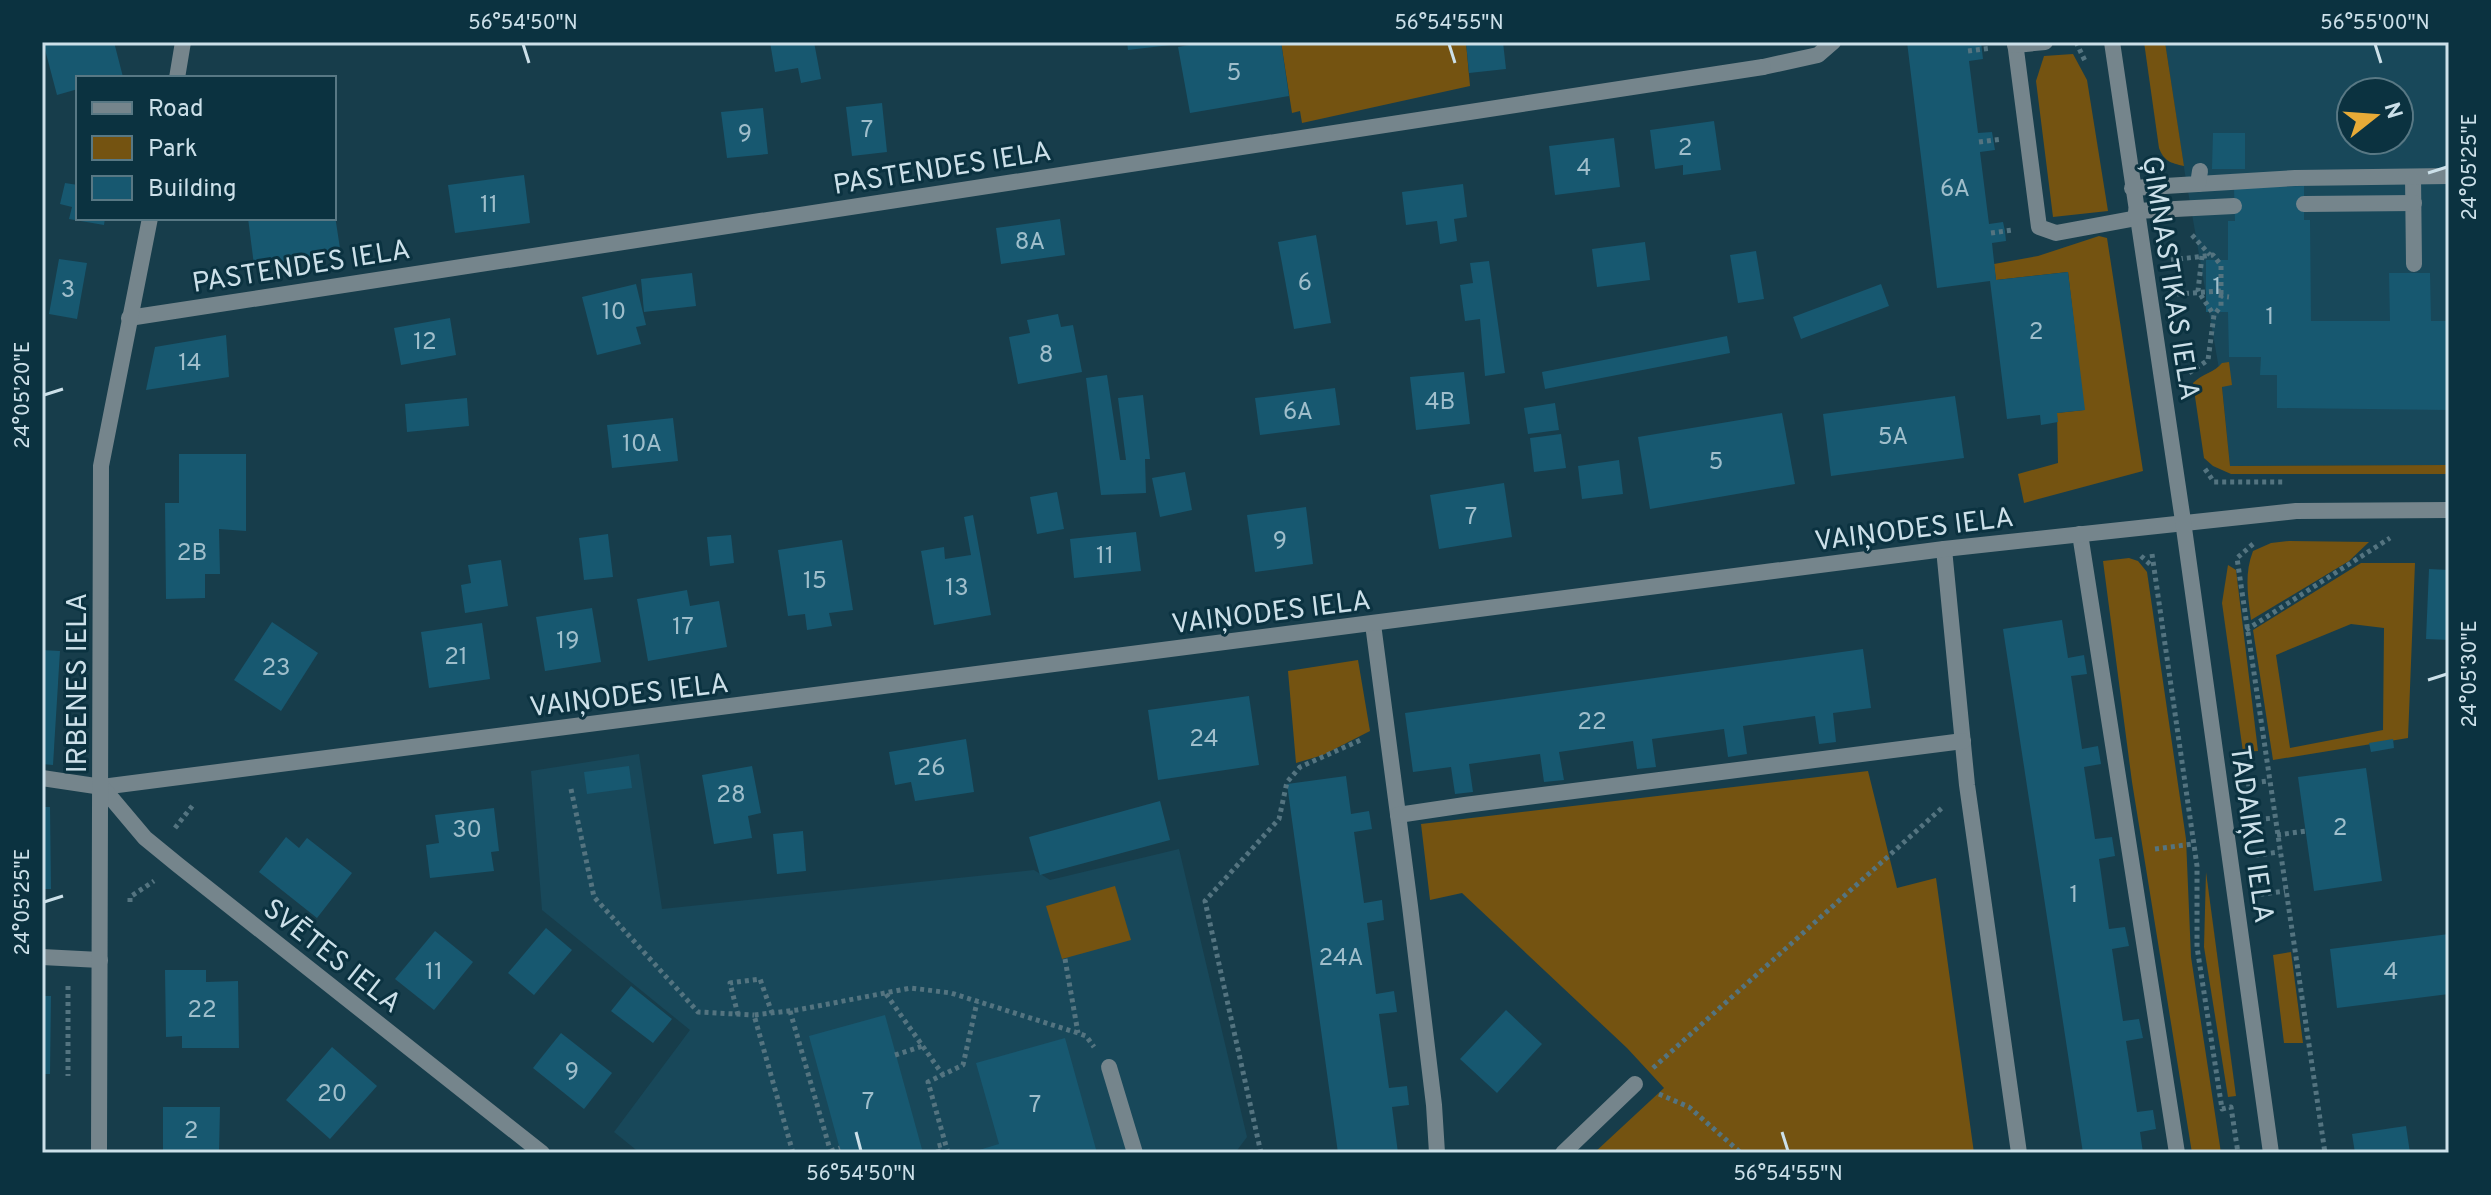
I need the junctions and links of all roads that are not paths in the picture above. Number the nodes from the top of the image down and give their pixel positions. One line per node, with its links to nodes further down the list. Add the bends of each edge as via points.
1 (183, 42): 6 (street)
2 (1833, 42): 16 (street, PASTENDES IELA, via 1818,55 1763,67)
3 (2045, 42): 5 (street)
4 (2112, 42): 9 (street, ĢIMNASTIKAS IELA)
5 (2015, 44): 13 (street, via 2039,227 2056,233)
6 (177, 76)
7 (2449, 176): 8 (street)
8 (2413, 177): 9 (street, via 2199,177); 10 (street)
9 (2132, 188): 13 (street, ĢIMNASTIKAS IELA)
10 (2414, 203): 11 (street); 15 (street)
11 (2304, 204)
12 (2234, 206): 13 (street, via 2163,207)
13 (2136, 214): 18 (street, ĢIMNASTIKAS IELA)
14 (150, 220): 16 (street, IRBENES IELA)
15 (2414, 264)
16 (129, 318): 24 (street, IRBENES IELA, via 101,466)
17 (2449, 510): 18 (street, VAIŅODES IELA, via 2296,511)
18 (2183, 521): 19 (street, VAIŅODES IELA); 37 (street, TADAIĶU IELA)
19 (2080, 534): 20 (street, VAIŅODES IELA); 36 (street)
20 (1944, 549): 21 (street, VAIŅODES IELA); 22 (street)
21 (1373, 624): 24 (street, VAIŅODES IELA); 25 (street)
22 (1963, 741): 25 (street); 35 (street)
23 (42, 778): 24 (street, VAIŅODES IELA)
24 (102, 787): 27 (street, IRBENES IELA); 31 (street, SVĒTES IELA, via 145,838)
25 (1398, 815): 33 (street)
26 (42, 957): 27 (street)
27 (100, 960): 30 (street, IRBENES IELA)
28 (1109, 1067): 32 (street)
29 (1635, 1084): 34 (street)
30 (99, 1153)
31 (542, 1153)
32 (1135, 1153)
33 (1437, 1153)
34 (1563, 1153)
35 (2019, 1153)
36 (2177, 1153)
37 (2271, 1153)

